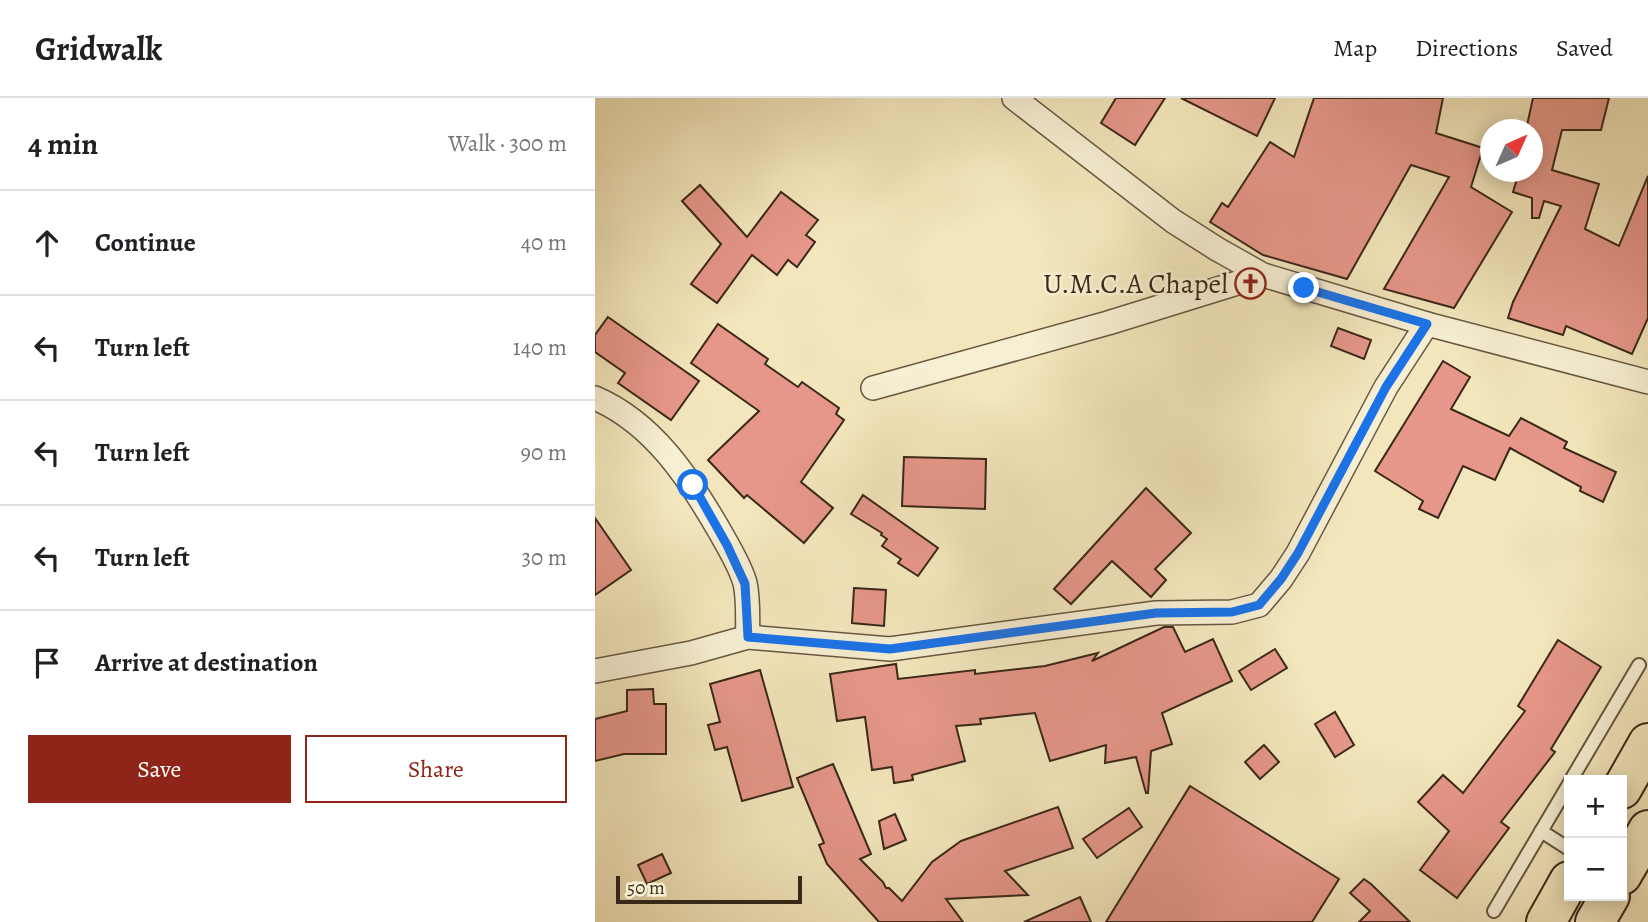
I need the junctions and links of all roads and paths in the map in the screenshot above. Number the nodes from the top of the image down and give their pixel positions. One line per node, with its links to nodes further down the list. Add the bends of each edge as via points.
1 (1014, 98): 2 (street, via 1173,221)
2 (1263, 275): 3 (street); 5 (street)
3 (1427, 324): 4 (street); 7 (street, via 1386,387 1298,553 1259,605 1232,612 1156,613 890,649)
4 (1648, 382)
5 (873, 388)
6 (595, 398): 7 (street, via 659,444 693,485 745,584)
7 (748, 637): 9 (street)
8 (1639, 665): 11 (lane)
9 (595, 671)
10 (1648, 743): 12 (highway)
11 (1574, 775)
12 (1627, 780)
13 (1564, 792): 15 (lane)
14 (1648, 830): 17 (highway)
15 (1541, 831): 16 (lane); 20 (lane)
16 (1564, 846)
17 (1627, 866)
18 (1564, 890): 21 (highway)
19 (1607, 901): 22 (highway)
20 (1494, 911)
21 (1546, 922)
22 (1595, 922)

